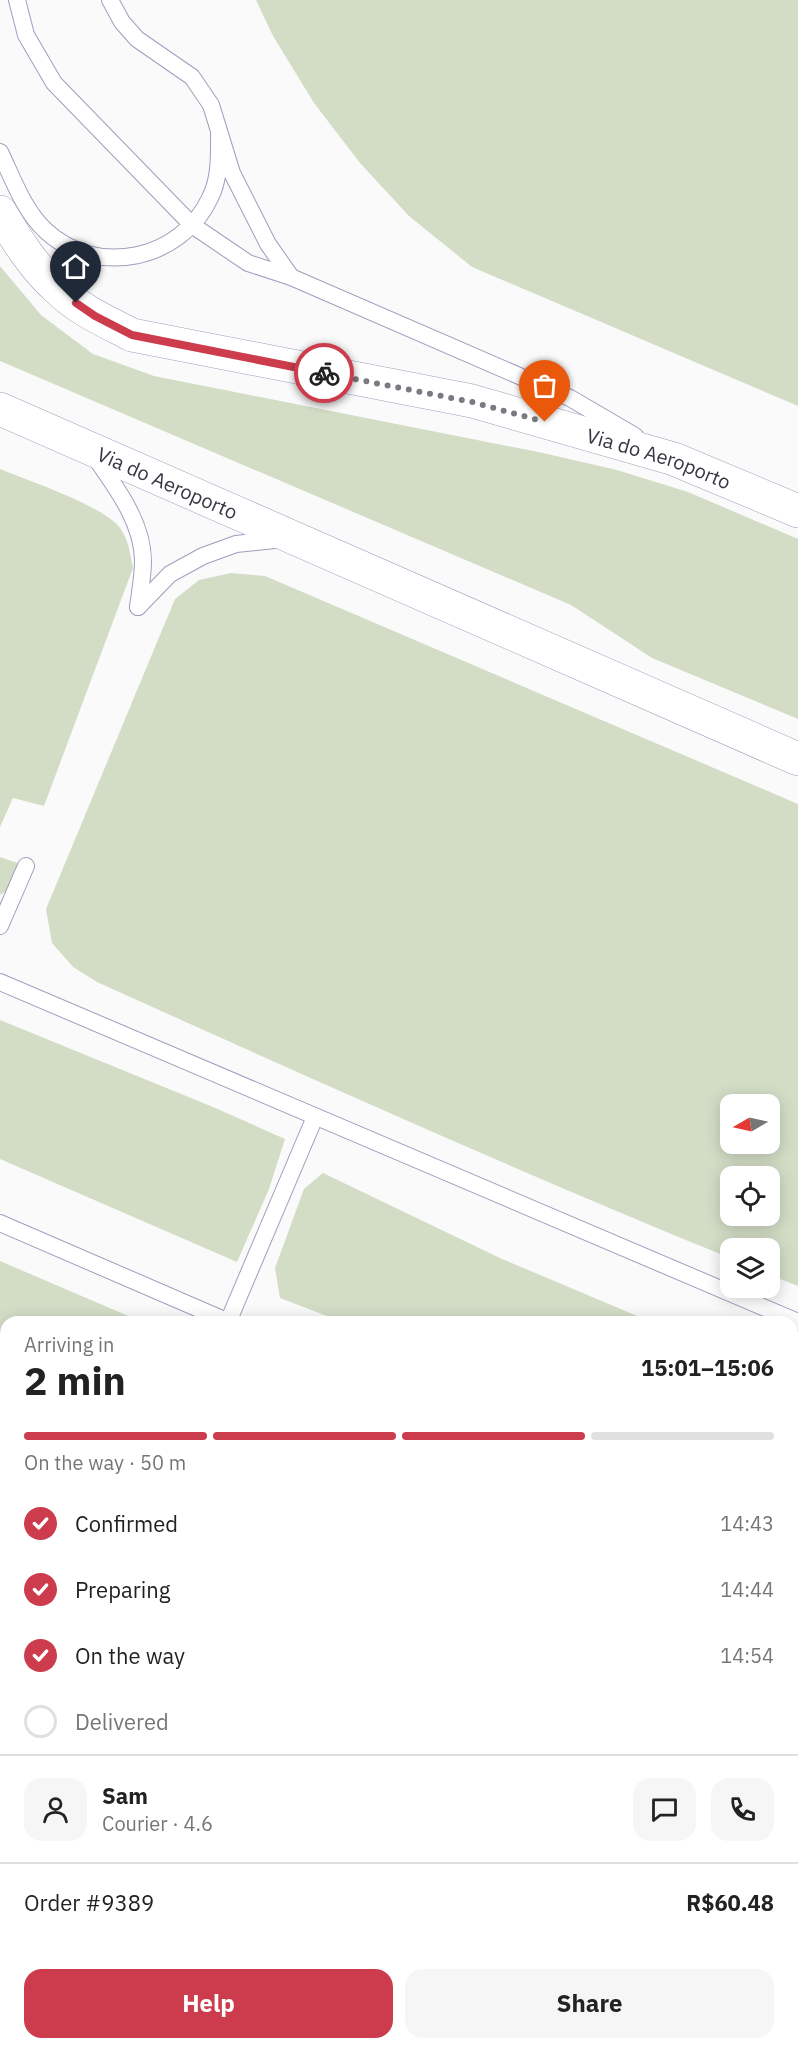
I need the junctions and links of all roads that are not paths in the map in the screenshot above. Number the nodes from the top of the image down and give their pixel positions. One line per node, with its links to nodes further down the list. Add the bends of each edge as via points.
1 (17, 0): 6 (lane, via 26,35 54,83)
2 (110, 0): 3 (lane, via 122,22 138,39 192,77 211,105)
3 (219, 135): 6 (lane, via 219,167 210,198); 7 (lane, via 249,209)
4 (0, 152): 6 (lane, via 26,207 46,232 74,249 104,258 137,257 167,245)
5 (0, 212): 10 (street, Via do Aeroporto, via 58,290 132,335 472,402)
6 (192, 225): 7 (lane, via 248,263)
7 (291, 277): 10 (lane, via 570,398)
8 (0, 409): 9 (street, Via do Aeroporto)
9 (87, 446): 12 (street, Via do Aeroporto); 12 (lane, via 119,491 137,529 143,559 138,608 170,574 203,556 236,544)
10 (674, 459): 11 (street, Via do Aeroporto)
11 (798, 511)
12 (297, 538): 13 (street, Via do Aeroporto)
13 (798, 759)
14 (26, 866): 15 (lane)
15 (0, 926)
16 (0, 982): 17 (lane)
17 (315, 1117): 20 (lane); 21 (lane)
18 (0, 1223): 19 (lane)
19 (216, 1316)
20 (230, 1316)
21 (784, 1316)

